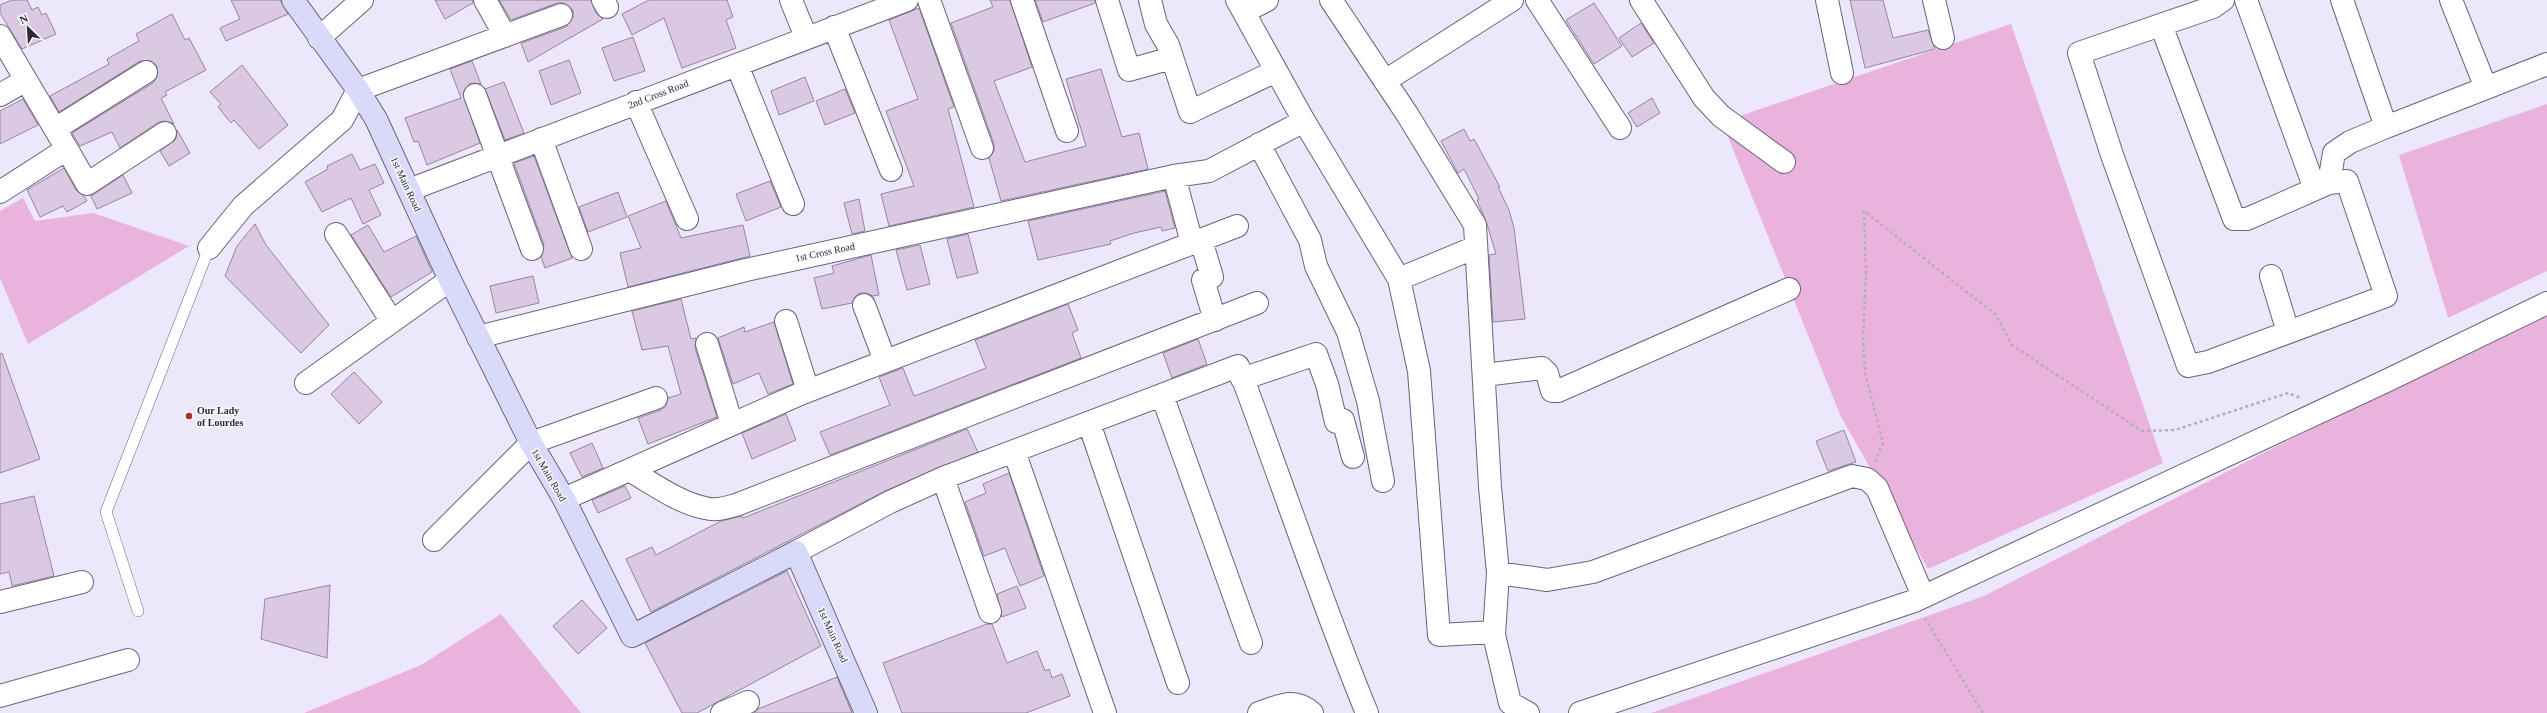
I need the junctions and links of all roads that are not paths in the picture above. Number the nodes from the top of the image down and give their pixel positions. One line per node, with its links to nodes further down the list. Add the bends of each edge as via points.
1 (293, 0): 28 (street, 1st Main Road)
2 (362, 0): 28 (street)
3 (485, 0): 26 (street)
4 (792, 0): 27 (street)
5 (907, 0): 24 (street, 2nd Cross Road)
6 (929, 0): 51 (street)
7 (1022, 0): 47 (street)
8 (1107, 0): 30 (street, via 1129,70)
9 (1150, 0): 30 (street, via 1156,24)
10 (1267, 0): 21 (street)
11 (1331, 0): 37 (street)
12 (1512, 0): 37 (street)
13 (1536, 0): 45 (street)
14 (1641, 0): 54 (street, via 1704,98 1721,116)
15 (1827, 0): 35 (street)
16 (1934, 0): 29 (street)
17 (2224, 0): 23 (street, via 2213,7)
18 (2246, 0): 57 (street)
19 (2342, 0): 44 (street)
20 (2451, 0): 38 (street)
21 (1241, 6): 33 (street)
22 (560, 15): 26 (street)
23 (2161, 25): 57 (street, via 2234,219 2248,219); 79 (street, via 2079,53 2112,155 2188,366 2208,362)
24 (834, 27): 27 (street, 2nd Cross Road); 55 (street)
25 (0, 36): 36 (street)
26 (504, 36): 39 (street)
27 (806, 37): 32 (street, 2nd Cross Road)
28 (319, 38): 39 (street, 1st Main Road)
29 (1943, 38)
30 (1172, 58): 33 (street, via 1190,112)
31 (2547, 64): 38 (street)
32 (738, 65): 42 (street, 2nd Cross Road); 60 (street)
33 (1276, 71): 43 (street)
34 (146, 72): 46 (street)
35 (1842, 73)
36 (26, 80): 40 (street); 46 (street)
37 (1385, 81): 65 (street, via 1475,225)
38 (2486, 88): 44 (street)
39 (358, 90): 58 (street, 1st Main Road, via 376,119); 66 (street, via 342,120 244,206)
40 (0, 95)
41 (475, 95): 53 (street)
42 (636, 102): 49 (street, 2nd Cross Road); 61 (street)
43 (1304, 120): 50 (street, 1st Cross Road); 70 (street)
44 (2386, 127): 57 (street, via 2350,142 2334,153)
45 (1620, 128)
46 (55, 129): 52 (street)
47 (1067, 131)
48 (165, 133): 52 (street, via 87,184)
49 (541, 139): 53 (street, 2nd Cross Road); 68 (street)
50 (1259, 144): 56 (street, 1st Cross Road, via 1209,171); 96 (street, via 1310,240 1316,266 1348,332 1368,401)
51 (982, 148)
52 (68, 151): 59 (street)
53 (498, 156): 58 (street, 2nd Cross Road); 67 (street)
54 (1784, 162)
55 (891, 170)
56 (1174, 176): 64 (street); 80 (street, 1st Cross Road, via 746,270)
57 (2322, 186): 79 (street, via 2347,181 2386,296)
58 (409, 190): 71 (street, 1st Main Road)
59 (0, 192)
60 (793, 204)
61 (687, 219)
62 (1238, 226): 64 (street)
63 (336, 234): 76 (street)
64 (1196, 242): 77 (street, via 1212,277 1203,280); 82 (street)
65 (1476, 247): 70 (street); 83 (street)
66 (208, 248): 104 (lane, via 106,512)
67 (532, 249)
68 (581, 250)
69 (2271, 276): 79 (street)
70 (1399, 279): 106 (street, via 1419,372 1439,635)
71 (450, 280): 76 (street); 80 (street, 1st Main Road)
72 (1789, 289): 83 (street, via 1558,391 1552,391 1547,373 1542,368)
73 (1257, 303): 77 (street)
74 (2547, 303): 102 (street)
75 (864, 305): 82 (street)
76 (391, 320): 85 (street)
77 (1215, 320): 94 (street, via 736,505 720,509 705,508)
78 (786, 321): 86 (street)
79 (2288, 332)
80 (478, 337): 91 (street, 1st Main Road)
81 (707, 344): 89 (street)
82 (885, 361): 86 (street)
83 (1484, 375): 100 (street)
84 (1242, 379): 87 (street, via 1238,366); 93 (street, via 1316,354 1327,384 1336,422 1343,420); 118 (street, via 1275,463 1338,642)
85 (306, 383)
86 (808, 391): 89 (street)
87 (1162, 396): 90 (street); 107 (street)
88 (656, 398): 91 (street)
89 (732, 424): 94 (street)
90 (1089, 424): 92 (street); 109 (street)
91 (531, 443): 97 (street, 1st Main Road); 98 (street)
92 (1014, 451): 95 (street); 115 (street)
93 (1353, 457)
94 (629, 470): 97 (street)
95 (943, 478): 99 (street, via 890,502); 105 (street)
96 (1383, 481)
97 (564, 499): 99 (street, 1st Main Road, via 632,636)
98 (434, 540)
99 (796, 552): 114 (street, 1st Main Road)
100 (1498, 573): 102 (street, via 1547,580 1593,572 1852,476 1867,479 1877,488); 106 (street)
101 (82, 582): 103 (street)
102 (1918, 599): 119 (street)
103 (0, 602)
104 (138, 611)
105 (990, 612)
106 (1494, 632): 112 (street)
107 (1251, 643)
108 (128, 660): 110 (street)
109 (1178, 683)
110 (0, 696)
111 (748, 702): 113 (street)
112 (1517, 710)
113 (722, 713)
114 (866, 713)
115 (1105, 713)
116 (1259, 713): 117 (street, via 1289,704 1302,704)
117 (1312, 713)
118 (1367, 713)
119 (1580, 713)

